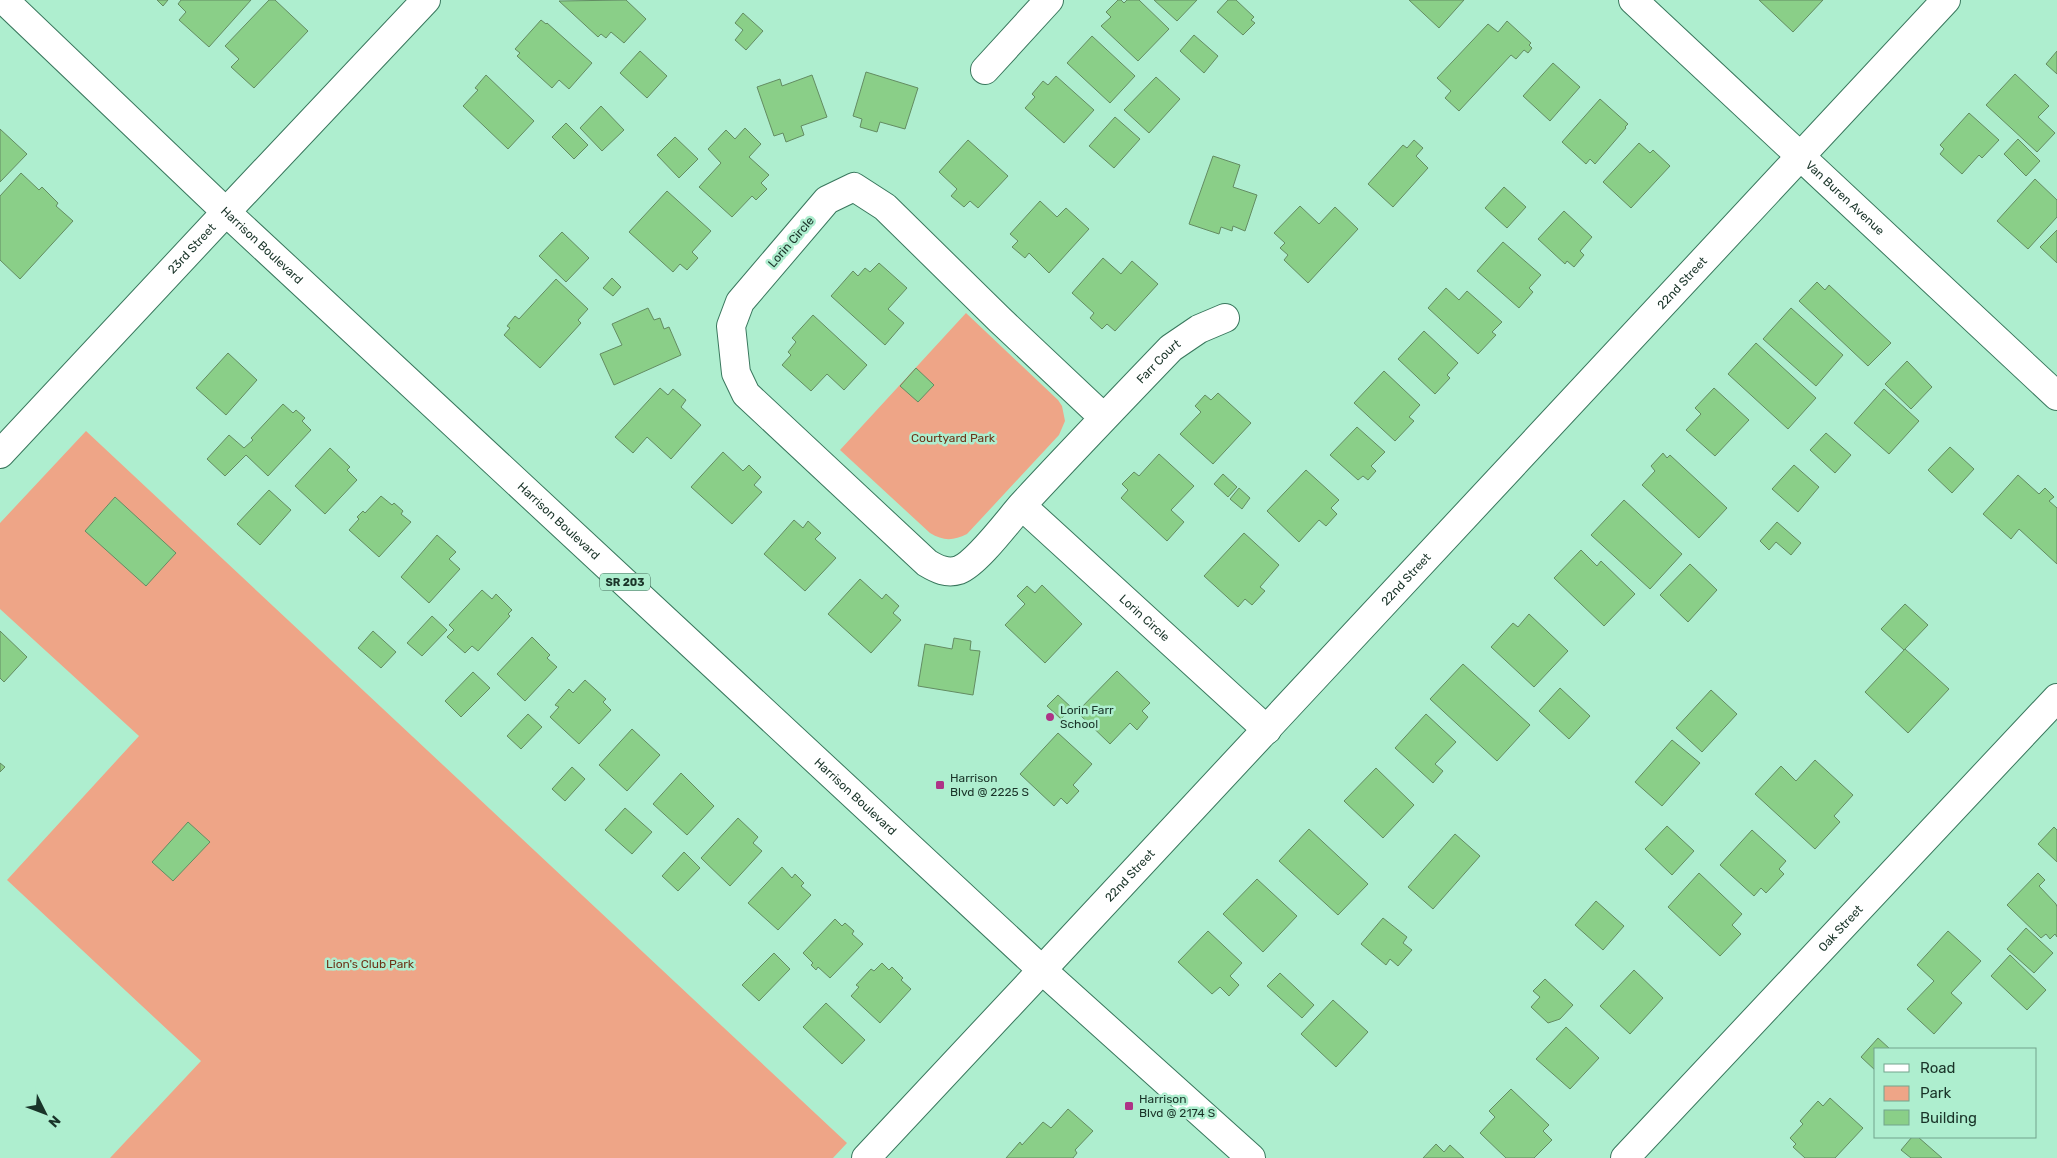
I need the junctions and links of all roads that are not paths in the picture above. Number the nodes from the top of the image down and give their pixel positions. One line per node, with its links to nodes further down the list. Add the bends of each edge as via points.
1 (4, 0): 8 (street, Harrison Boulevard / SR 203)
2 (426, 0): 8 (street, 23rd Street)
3 (1049, 0): 6 (street)
4 (1633, 0): 7 (street, Van Buren Avenue)
5 (1946, 0): 7 (street, 22nd Street)
6 (984, 70)
7 (1800, 156): 10 (street, Van Buren Avenue); 15 (street, 22nd Street)
8 (226, 212): 12 (street, 23rd Street); 16 (street, Harrison Boulevard / SR 203)
9 (1225, 318): 11 (street, Farr Court, via 1199,329 1172,348)
10 (2057, 396)
11 (1104, 418): 13 (street, Lorin Circle); 13 (street, Lorin Circle, via 885,207 854,187 827,200 740,302 731,326 736,373 746,394 937,570 960,570)
12 (0, 454)
13 (1022, 506): 15 (street, Lorin Circle)
14 (2057, 698): 19 (street, Oak Street)
15 (1267, 730): 16 (street, 22nd Street)
16 (1042, 970): 17 (street, 22nd Street); 18 (street, Harrison Boulevard / SR 203)
17 (866, 1158)
18 (1251, 1158)
19 (1625, 1158)

